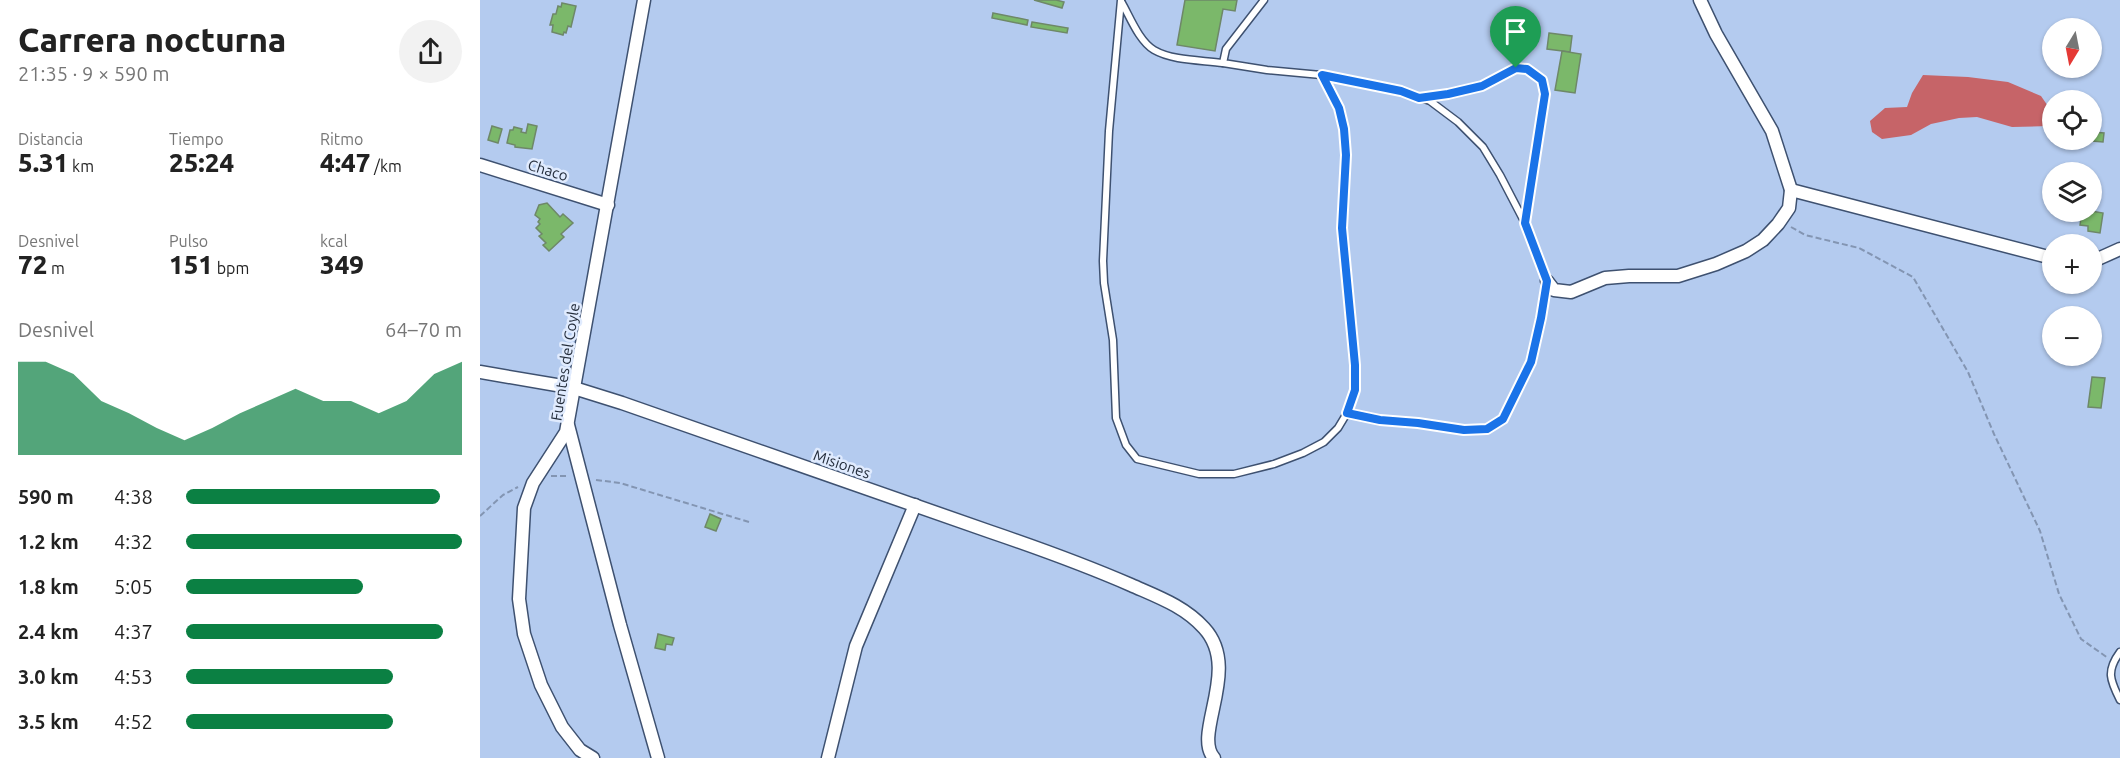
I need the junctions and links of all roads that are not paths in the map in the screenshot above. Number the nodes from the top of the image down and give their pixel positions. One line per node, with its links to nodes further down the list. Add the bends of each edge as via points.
1 (1264, 0): 5 (lane, via 1226,49)
2 (1700, 0): 9 (street, via 1772,131)
3 (642, 1): 10 (street, Fuentes del Coyle)
4 (1121, 1): 5 (lane, via 1152,49 1169,56); 18 (lane, via 1103,261 1113,340 1116,418 1126,445 1137,459 1158,465 1199,474 1234,474 1274,464 1324,442)
5 (1223, 63): 6 (lane)
6 (1322, 75): 7 (lane); 18 (lane, via 1339,108 1346,155 1342,228 1355,365 1355,390)
7 (1419, 98): 11 (lane, via 1430,101 1458,122 1483,147); 11 (lane, via 1482,86 1516,68 1527,69 1542,80 1545,94)
8 (480, 165): 10 (street, Chaco)
9 (1791, 189): 13 (street); 15 (street, via 1789,207 1780,220 1763,240 1746,251 1678,276 1605,278 1571,292 1554,290)
10 (608, 205): 17 (street, Fuentes del Coyle)
11 (1525, 223): 15 (lane)
12 (2120, 249): 14 (street)
13 (2042, 255)
14 (2102, 257)
15 (1547, 281): 18 (lane, via 1531,362 1503,419 1487,429 1464,430)
16 (480, 372): 17 (street, Misiones)
17 (574, 388): 19 (street, Fuentes del Coyle); 20 (street, Misiones)
18 (1347, 413)
19 (568, 424): 23 (street, via 537,476 524,508 519,599 524,634 541,685 562,727 580,750); 24 (street, Fuentes del Coyle)
20 (915, 505): 25 (street, via 856,646); 26 (street, Misiones, via 1082,564 1186,611 1206,630 1219,658 1220,678 1208,740)
21 (2120, 652): 22 (lane, via 2110,672)
22 (2120, 700)
23 (593, 758)
24 (658, 758)
25 (828, 758)
26 (1214, 758)

